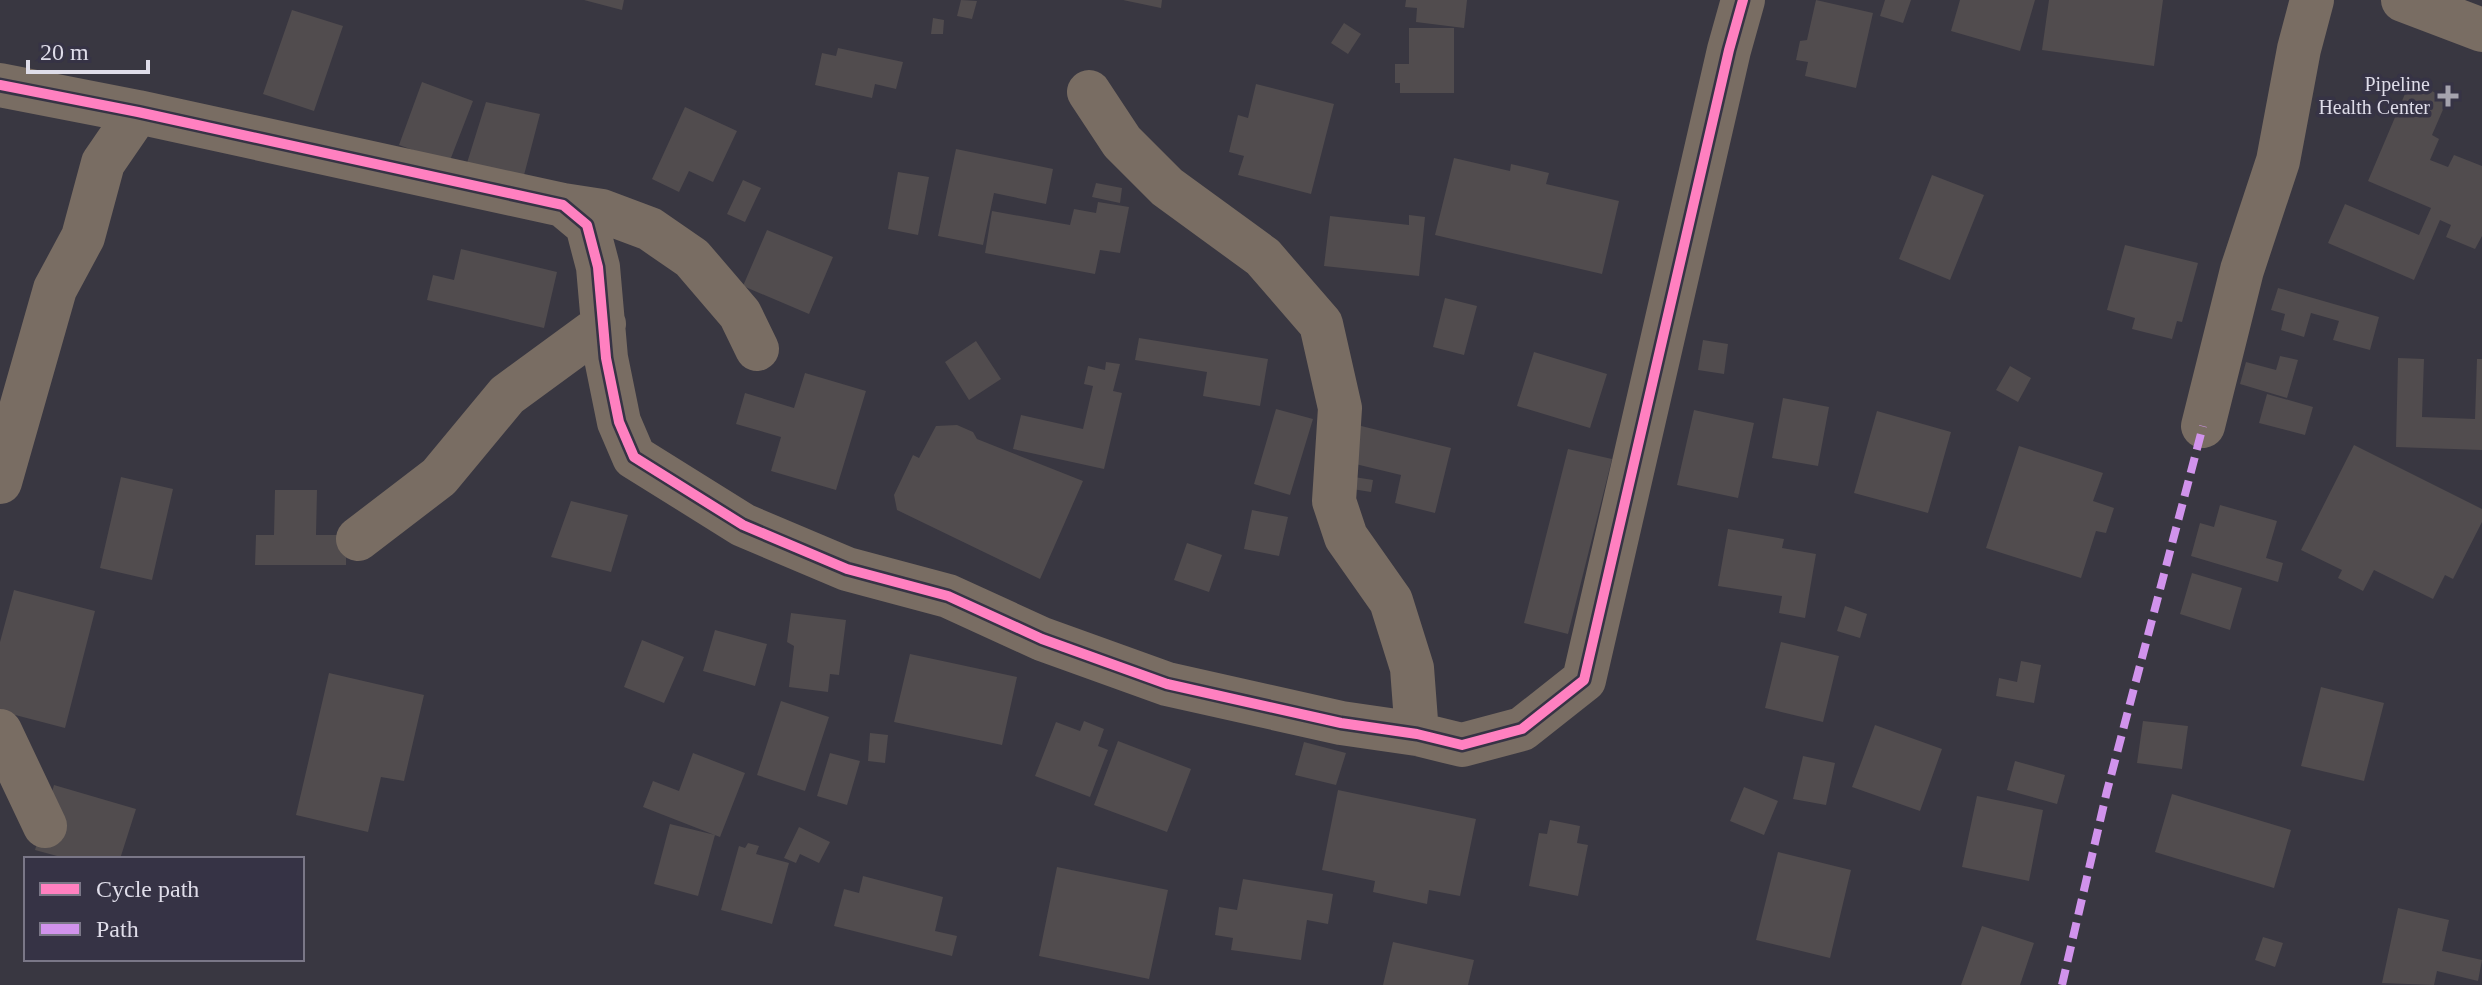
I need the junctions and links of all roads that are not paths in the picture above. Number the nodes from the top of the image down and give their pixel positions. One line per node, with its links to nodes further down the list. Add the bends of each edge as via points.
1 (1743, 0): 15 (street, via 1584,680 1522,729 1462,745)
2 (2312, 0): 11 (street, via 2278,161 2242,270)
3 (2403, 0): 4 (street)
4 (2482, 30)
5 (0, 85): 7 (street)
6 (1089, 92): 15 (street, via 1122,142 1167,187 1263,257 1321,324 1340,408 1334,501 1346,537 1391,601 1412,668)
7 (138, 112): 8 (street); 12 (street, via 103,163 83,237 55,289)
8 (563, 205): 9 (street, via 587,225); 10 (street, via 602,211 650,229 692,258 740,314)
9 (604, 324): 13 (street, via 507,395 439,477); 15 (street, via 619,422 634,457 743,525 847,569 948,596 1042,639 1167,684 1341,723)
10 (757, 349)
11 (2203, 426)
12 (0, 482)
13 (358, 539)
14 (0, 731): 16 (street)
15 (1417, 734)
16 (45, 826)

